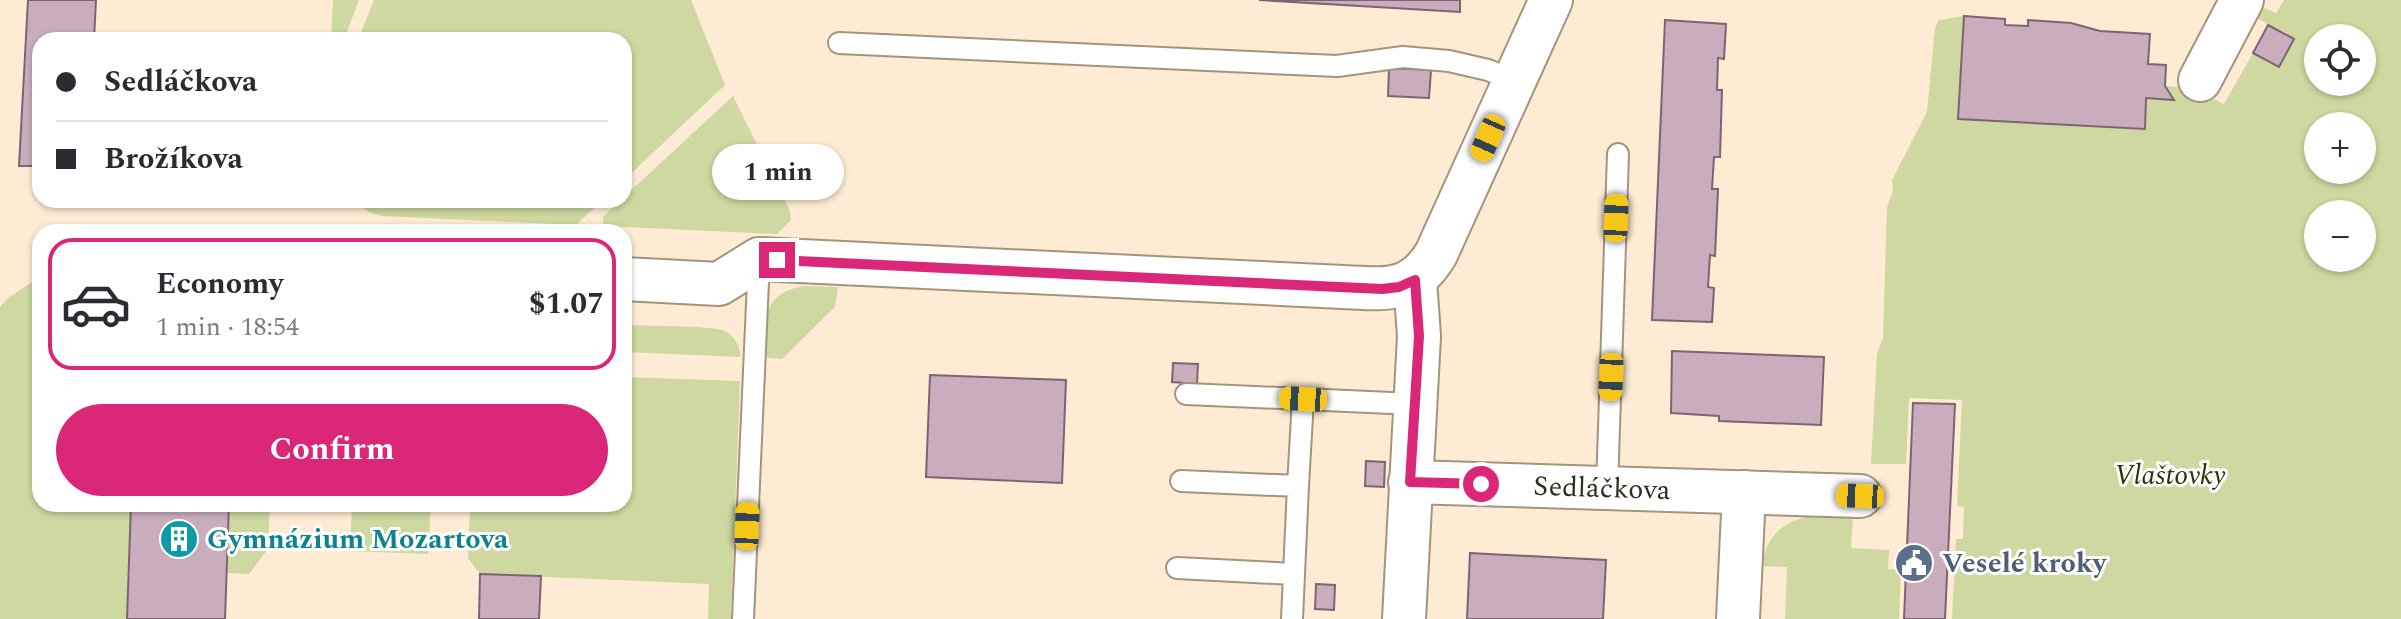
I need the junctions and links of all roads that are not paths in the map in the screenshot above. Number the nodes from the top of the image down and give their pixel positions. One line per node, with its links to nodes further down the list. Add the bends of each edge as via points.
1 (1551, 0): 5 (street)
2 (2242, 0): 4 (street)
3 (839, 43): 5 (lane, via 1337,66 1403,57 1463,63)
4 (2200, 80)
5 (1514, 81): 9 (street)
6 (1618, 154): 16 (lane)
7 (759, 259): 8 (street, via 719,284); 9 (street, via 1399,287); 21 (lane)
8 (632, 279)
9 (1417, 298): 12 (street)
10 (1186, 394): 11 (lane)
11 (1303, 399): 12 (lane); 15 (lane)
12 (1413, 404): 14 (street)
13 (1181, 481): 15 (lane)
14 (1410, 482): 16 (street, Sedláčkova); 23 (street)
15 (1298, 486): 20 (lane)
16 (1607, 488): 17 (street, Sedláčkova)
17 (1744, 492): 18 (street, Sedláčkova); 24 (street)
18 (1860, 496)
19 (1177, 568): 20 (lane)
20 (1294, 574): 22 (lane)
21 (743, 619)
22 (1292, 619)
23 (1404, 619)
24 (1738, 619)

